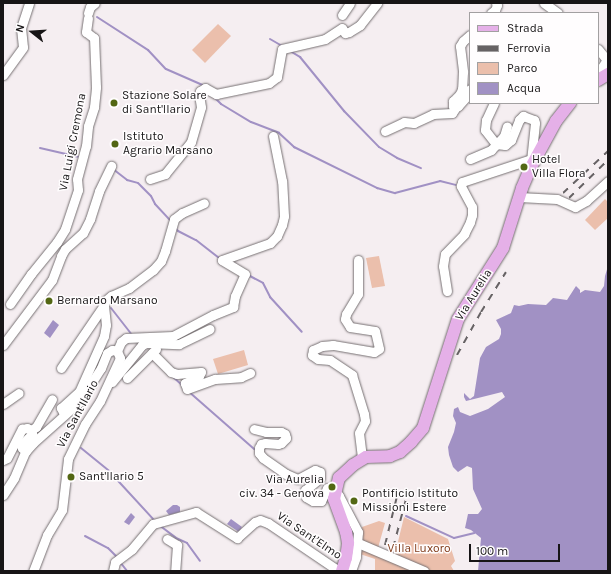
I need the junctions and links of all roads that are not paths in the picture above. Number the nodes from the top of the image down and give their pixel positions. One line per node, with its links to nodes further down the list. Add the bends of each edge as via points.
1 (29, 3): 13 (street, via 21,28 23,47)
2 (350, 3): 7 (street)
3 (377, 3): 26 (street, via 360,25 350,32 345,33 342,28 325,39 282,49 277,77 269,83 216,94 205,88 200,91 198,95 201,108 191,142 165,174)
4 (544, 3): 6 (street)
5 (90, 10): 32 (street, Via Luigi Cremona, via 86,32 94,38 96,87 78,190 65,229)
6 (557, 12)
7 (342, 15)
8 (469, 37): 18 (street, via 460,46 463,72 460,94 452,103)
9 (599, 50): 10 (street)
10 (607, 59): 11 (street)
11 (599, 71)
12 (608, 74): 14 (main road)
13 (3, 75)
14 (599, 79)
15 (469, 92): 18 (street)
16 (494, 104): 22 (street, via 486,120 485,130)
17 (569, 104): 24 (main road, Via Aurelia)
18 (456, 107): 20 (street, via 452,113 433,114 414,123 404,122)
19 (507, 126): 22 (street, via 504,136)
20 (385, 131)
21 (273, 136): 37 (street, via 282,181 282,225 270,243 222,260 245,274 233,307 173,336 126,338)
22 (496, 144): 23 (street, via 491,150); 24 (street, via 505,146 512,140 519,120 523,116 528,117 535,123)
23 (470, 159)
24 (532, 161): 28 (main road, Via Aurelia); 31 (street, via 462,182 461,186 472,207 472,215 464,234 445,254 443,266)
25 (111, 166): 36 (street, via 83,233 65,249 52,280)
26 (150, 179)
27 (608, 180): 28 (street, via 586,201 575,207 557,199)
28 (519, 197): 50 (main road, Via Aurelia, via 503,248 464,308 453,332 421,432 395,454)
29 (204, 203): 33 (street, via 174,219 161,261 153,270 129,288 108,298)
30 (358, 260): 50 (street, via 358,294 345,319 350,327 375,331 379,349 374,352 333,345 313,350 312,355 318,359 330,360 352,375 365,421 359,433)
31 (447, 291)
32 (10, 304)
33 (104, 305): 39 (street); 46 (street, Via Sant'Ilario, via 104,336 79,392 61,408)
34 (210, 328): 35 (street, via 179,344)
35 (164, 344): 38 (street); 42 (street, via 142,345 115,381)
36 (3, 345)
37 (117, 351): 42 (street, Via Sant'Ilario, via 120,358); 46 (street, Via Sant'Ilario, via 109,351 83,397)
38 (152, 353): 40 (street, via 171,372 201,372 199,376 185,383 187,389 215,379 241,377); 41 (street)
39 (61, 368)
40 (250, 372)
41 (127, 378)
42 (109, 381): 56 (street, Via Sant'Ilario, via 68,459 62,510 47,535)
43 (19, 393): 45 (street)
44 (52, 399): 48 (street, Via Sant'Ilario, via 36,427)
45 (3, 404)
46 (64, 414): 49 (street, Via Sant'Ilario)
47 (254, 429): 52 (street, via 285,434 286,438 282,443 261,444 259,453 286,474 298,479 315,470 320,472 320,478 305,490 306,497 313,501 321,501 327,488)
48 (31, 430): 49 (street, Via Sant'Ilario, via 32,434 21,445); 51 (street, Via Sant'Ilario, via 22,429 7,458)
49 (26, 451): 53 (street, Via Sant'Ilario)
50 (362, 459): 52 (main road, Via Aurelia, via 345,471)
51 (3, 460)
52 (334, 490): 55 (street, via 358,532); 59 (main road, via 335,506 348,543 346,558)
53 (3, 495)
54 (167, 538): 58 (street, via 176,545)
55 (358, 543): 60 (street); 61 (street)
56 (33, 571)
57 (113, 571): 59 (street, Via Sant'Elmo, via 115,562 132,549 153,524 196,512 237,538 255,522 264,521)
58 (175, 571)
59 (340, 571)
60 (351, 571)
61 (424, 571)

